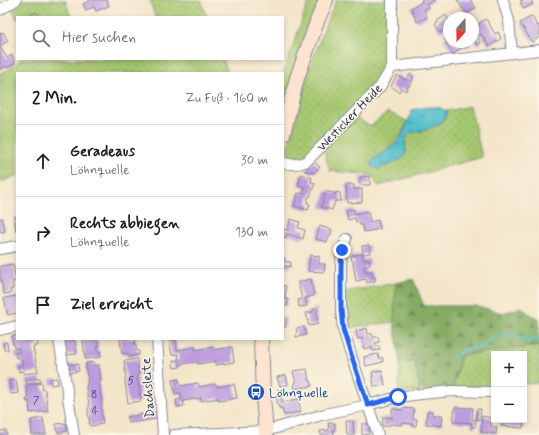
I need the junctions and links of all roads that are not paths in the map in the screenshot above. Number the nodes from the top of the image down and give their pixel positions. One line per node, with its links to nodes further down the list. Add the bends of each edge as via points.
1 (16, 0): 5 (street)
2 (326, 0): 9 (street, via 297,78)
3 (392, 0): 8 (street, Westicker Heide)
4 (503, 0): 7 (street, via 509,21)
5 (0, 10)
6 (539, 50): 7 (street)
7 (512, 53): 8 (street)
8 (392, 66): 10 (street, Westicker Heide, via 380,87 306,161 301,164)
9 (284, 130)
10 (284, 163)
11 (347, 238): 20 (street, via 342,250 341,266 343,329)
12 (16, 246): 13 (street)
13 (0, 249)
14 (16, 326): 15 (street)
15 (0, 330)
16 (59, 340): 22 (street)
17 (157, 340): 23 (street, Dachsleite)
18 (261, 340): 21 (street)
19 (491, 392): 20 (street, via 452,391 421,394)
20 (368, 405): 21 (street, via 325,414); 25 (street)
21 (266, 433): 24 (street)
22 (74, 435)
23 (163, 435)
24 (174, 435)
25 (378, 435)

